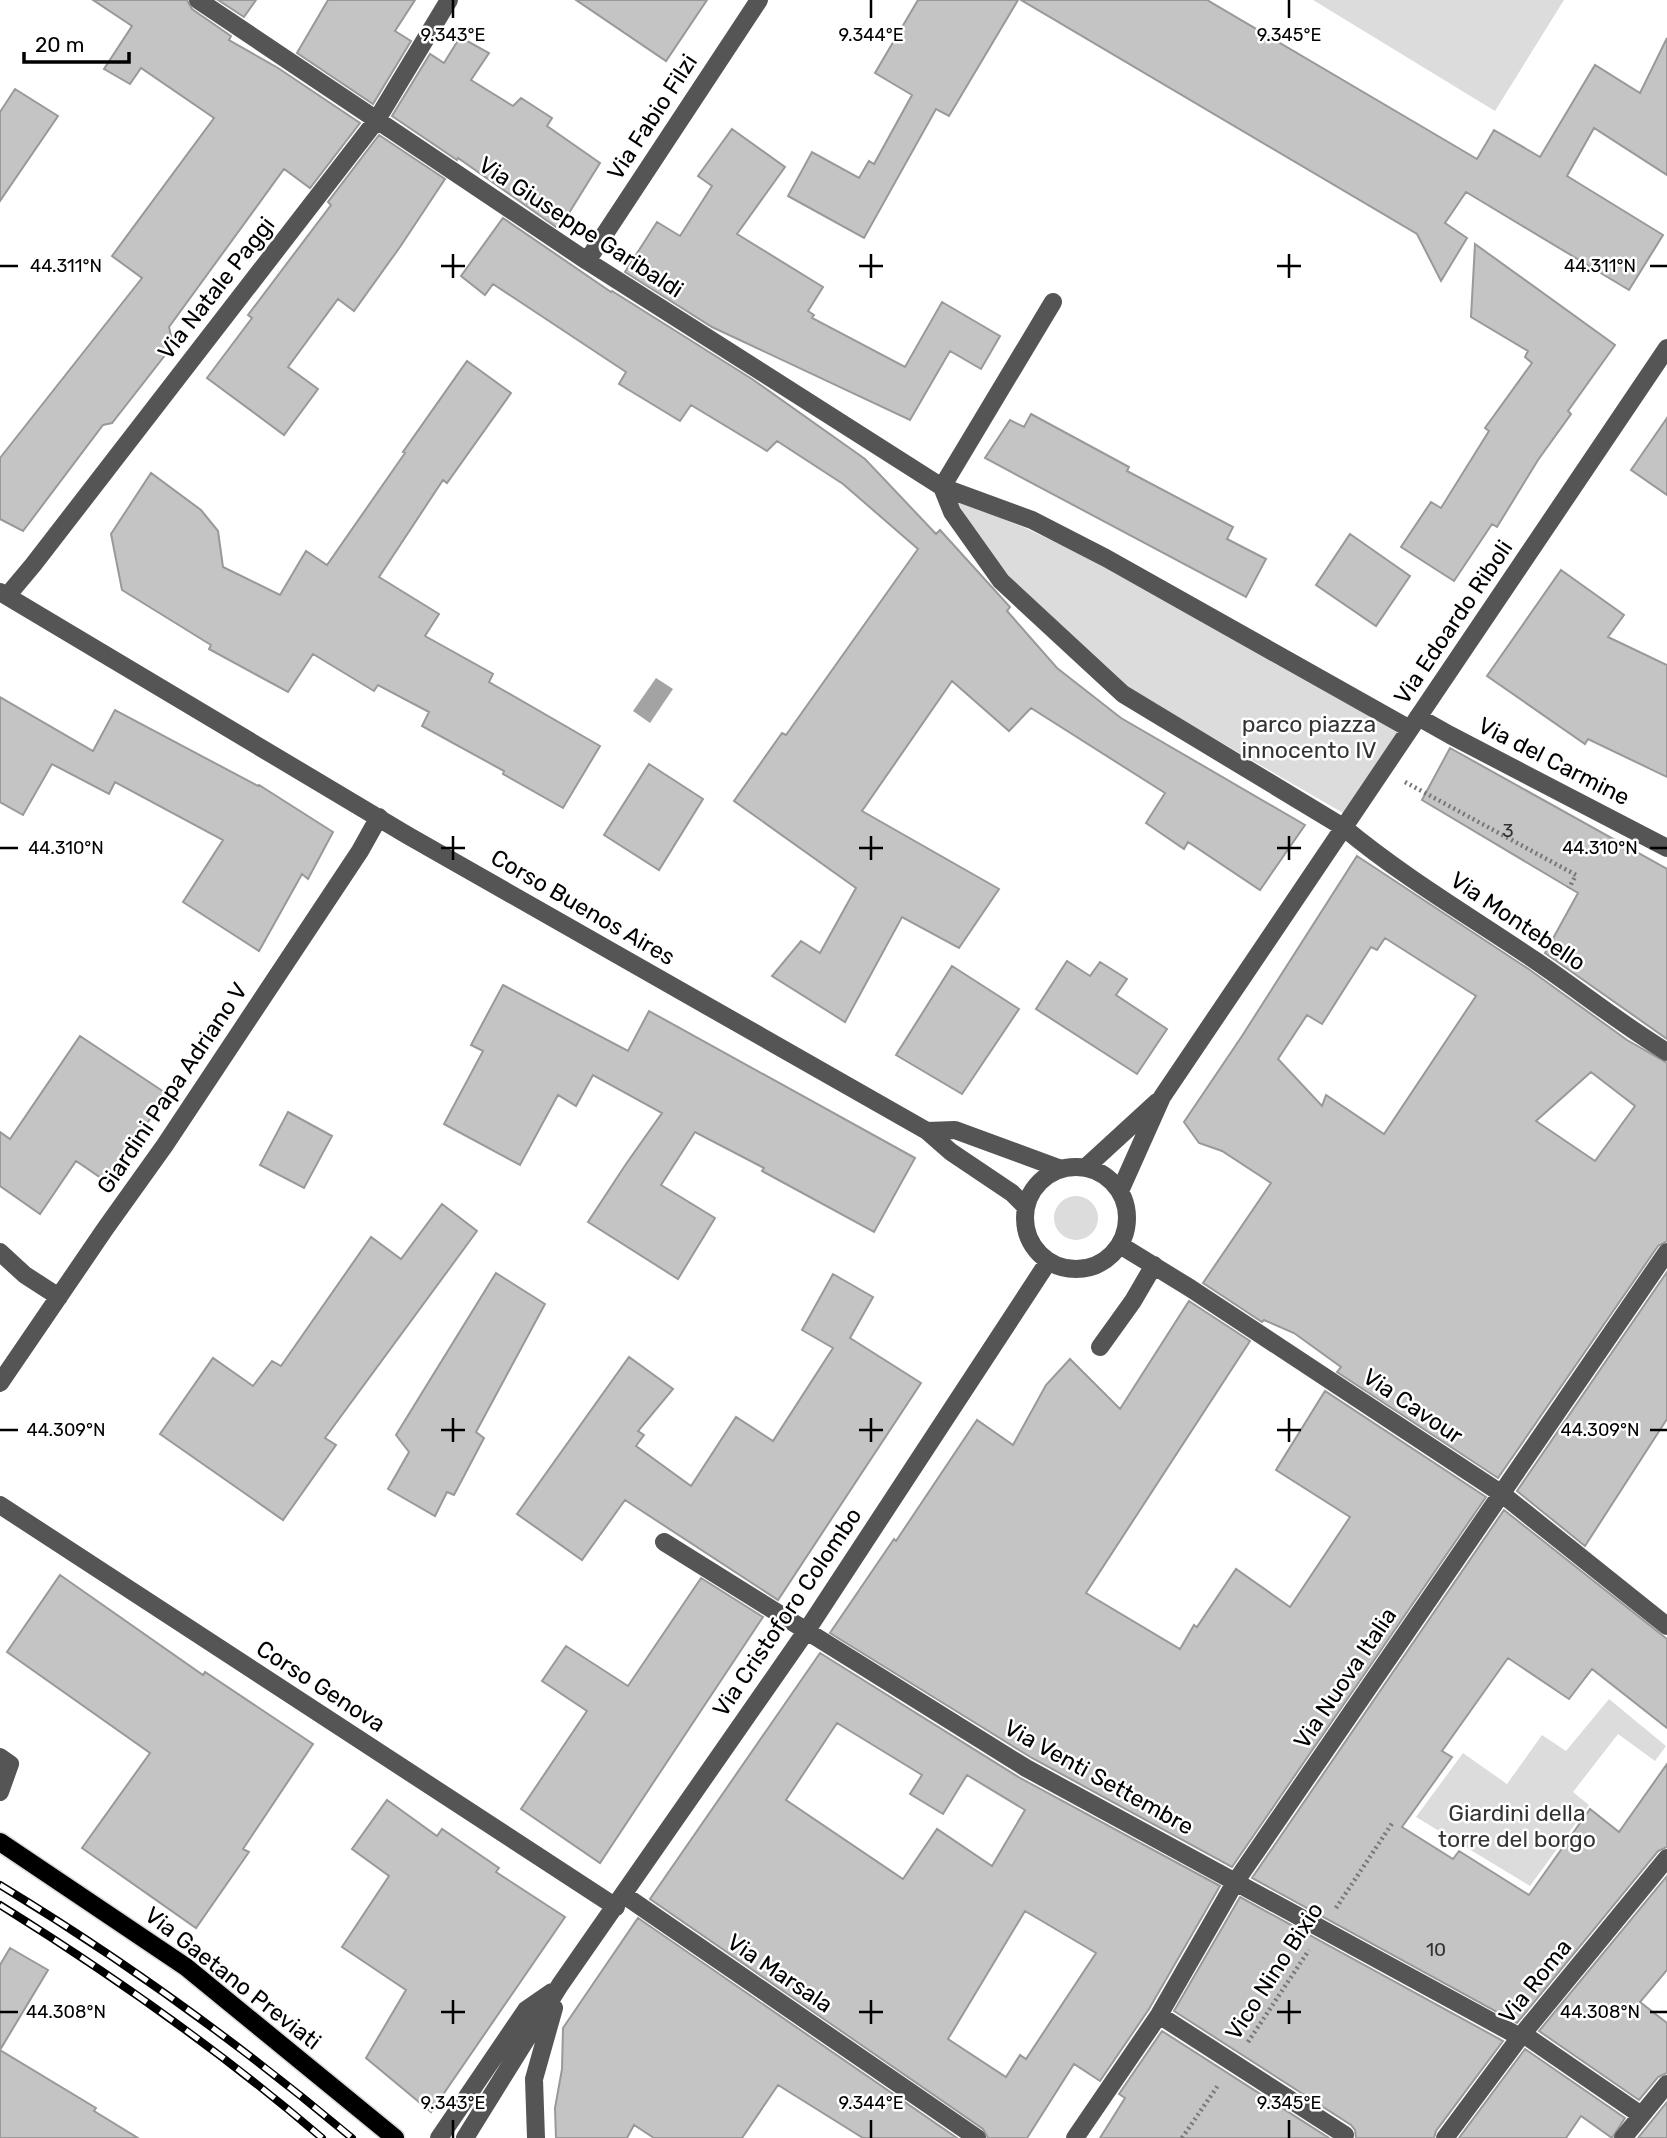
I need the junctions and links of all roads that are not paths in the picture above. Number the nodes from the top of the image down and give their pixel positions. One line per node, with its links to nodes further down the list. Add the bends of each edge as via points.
1 (198, 0): 4 (street, Via Giuseppe Garibaldi)
2 (449, 0): 4 (street, Via Natale Paggi)
3 (759, 0): 5 (street, Via Fabio Filzi)
4 (376, 121): 5 (street, Via Giuseppe Garibaldi); 9 (street, Via Natale Paggi, via 33,565)
5 (587, 261): 8 (street, Via Giuseppe Garibaldi)
6 (1053, 302): 8 (street)
7 (1667, 348): 10 (street, Via Edoardo Riboli)
8 (942, 487): 10 (street, Via Giuseppe Garibaldi, via 1032,520); 12 (street, Via Montebello, via 952,512 1001,582 1123,694)
9 (3, 594): 11 (street, Corso Buenos Aires)
10 (1414, 723): 12 (street, Via Edoardo Riboli); 13 (street, Via del Carmine, via 1450,735)
11 (379, 817): 16 (street, Corso Buenos Aires); 26 (street, Giardini Papa Adriano V, via 166,1146)
12 (1343, 827): 14 (street, Via Montebello, via 1373,853); 15 (street, Via Edoardo Riboli)
13 (1667, 848)
14 (1667, 1052)
15 (1162, 1097): 17 (street, Via Edoardo Riboli); 19 (street, Via Edoardo Riboli)
16 (927, 1131): 18 (street, Corso Buenos Aires, via 955,1130); 20 (street, Corso Buenos Aires)
17 (1085, 1168): 18 (street); 19 (street, via 1108,1178)
18 (1061, 1169): 20 (street, via 1034,1188)
19 (1121, 1191): 21 (street, via 1127,1228)
20 (1026, 1207): 24 (street, via 1025,1229)
21 (1120, 1245): 24 (street, via 1106,1260 1087,1269 1067,1269); 25 (street, Via Cavour)
22 (0, 1252): 26 (street)
23 (1667, 1252): 29 (street, Via Nuova Italia)
24 (1048, 1262): 33 (street, Via Cristoforo Colombo)
25 (1154, 1265): 27 (street); 29 (street, Via Cavour)
26 (59, 1297): 28 (street, Giardini Papa Adriano V)
27 (1100, 1347)
28 (0, 1383)
29 (1502, 1494): 32 (street, Via Cavour); 38 (street, Via Nuova Italia)
30 (0, 1505): 39 (street, Corso Genova)
31 (664, 1542): 33 (street, Via Venti Settembre)
32 (1667, 1626)
33 (807, 1630): 38 (street, Via Venti Settembre, via 1026,1768); 39 (street, Via Cristoforo Colombo)
34 (0, 1757): 35 (street, via 10,1764)
35 (0, 1791)
36 (0, 1842): 46 (main road, Via Gaetano Previati, via 186,1967)
37 (1667, 1858): 42 (street, Via Roma)
38 (1236, 1881): 41 (street, Via Nuova Italia); 42 (street, Via Venti Settembre)
39 (620, 1901): 40 (street, Via Cristoforo Colombo); 50 (street, Via Marsala)
40 (560, 1985): 47 (street, Via Cristoforo Colombo, via 526,2010); 48 (street, Via Cristoforo Colombo); 49 (street, Via Cristoforo Colombo, via 534,2078)
41 (1158, 2015): 45 (street); 51 (street, Via Nuova Italia)
42 (1521, 2035): 44 (street, Via Venti Settembre); 52 (street, Via Roma)
43 (1667, 2084): 44 (street)
44 (1641, 2115): 53 (street)
45 (1345, 2135)
46 (395, 2138)
47 (439, 2138)
48 (466, 2138)
49 (536, 2138)
50 (977, 2138)
51 (1075, 2138)
52 (1444, 2138)
53 (1623, 2138)

